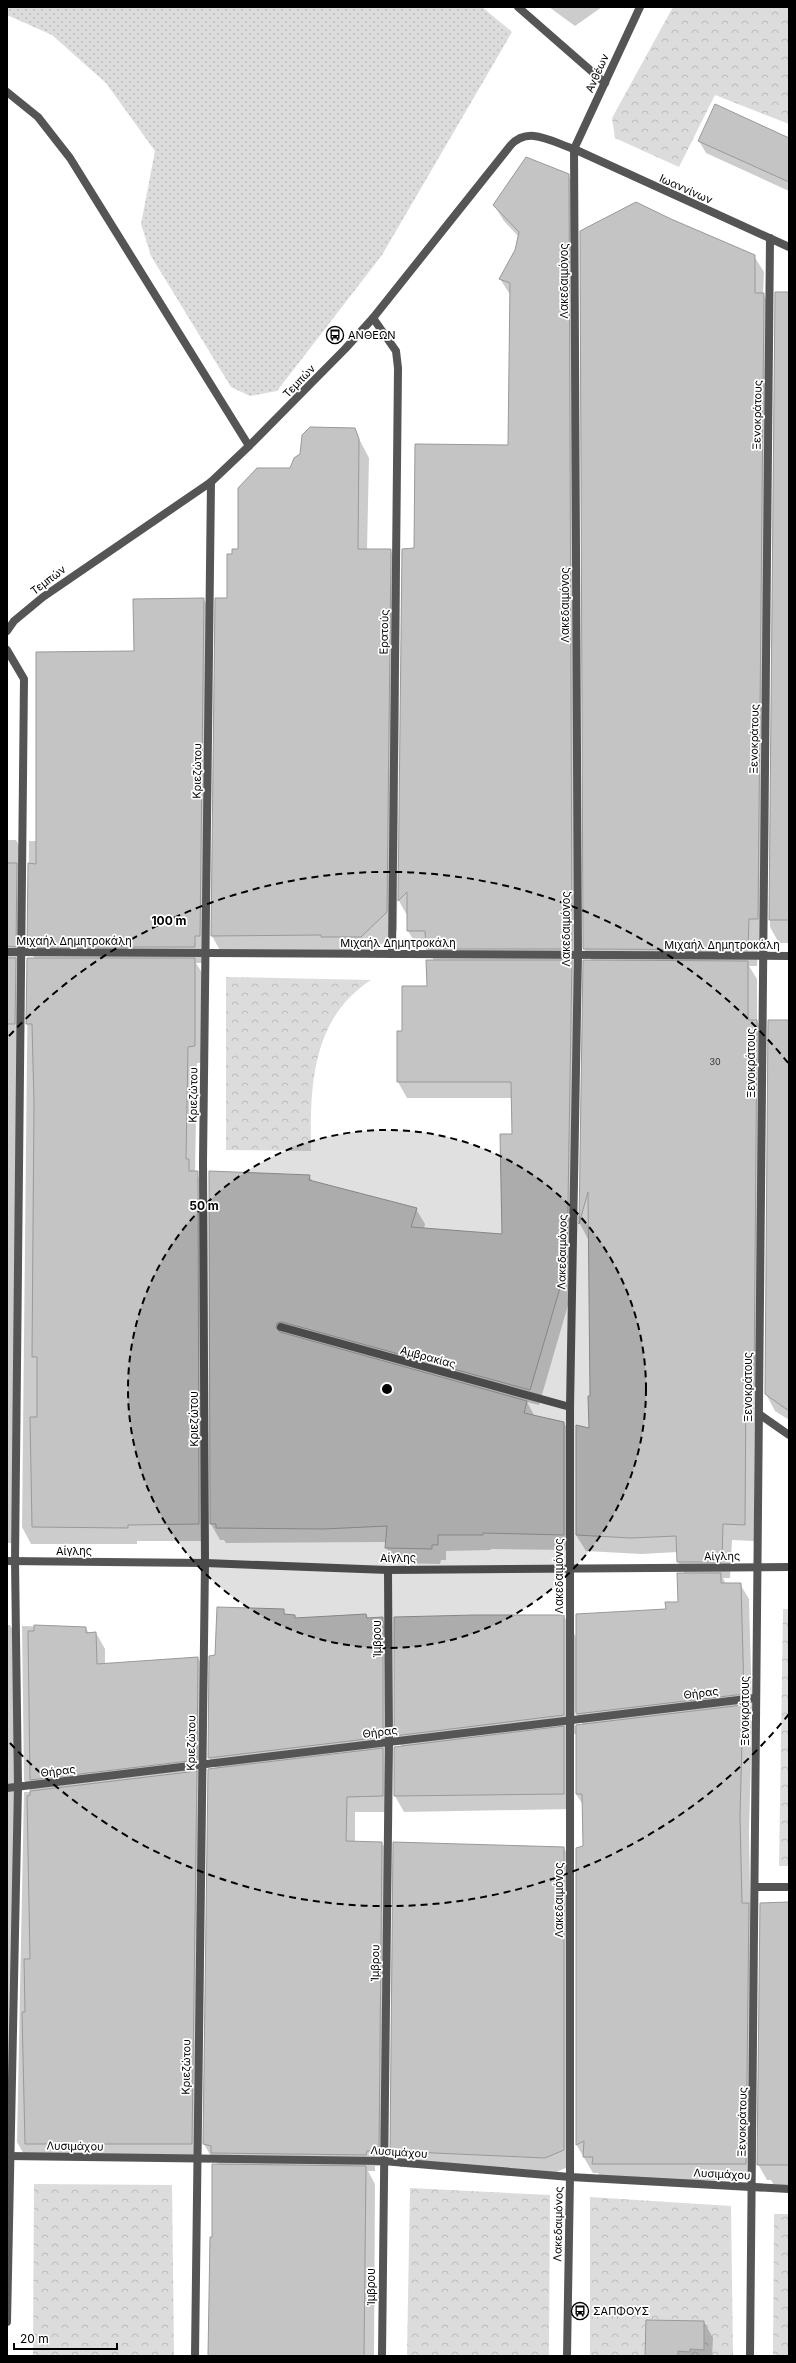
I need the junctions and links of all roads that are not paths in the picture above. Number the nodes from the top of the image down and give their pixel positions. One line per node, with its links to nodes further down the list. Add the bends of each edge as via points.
1 (518, 7): 3 (street)
2 (640, 7): 3 (street, Ανθέων)
3 (604, 83): 5 (street, Ανθέων)
4 (7, 92): 9 (street, via 38,117 70,158)
5 (574, 149): 6 (street, Ιωαννίνων); 8 (street, Τεμπών, via 532,134 514,141); 17 (street, Λακεδαιμόνος)
6 (770, 238): 7 (street, Ιωαννίνων); 18 (street, Ξενοκράτους)
7 (789, 247)
8 (373, 318): 9 (street, Τεμπών, via 345,350); 16 (street, Ερατούς, via 396,351 398,368)
9 (249, 446): 10 (street, Τεμπών)
10 (211, 482): 11 (street, Τεμπών, via 48,593 19,617); 15 (street, Κριεζώτου)
11 (7, 631)
12 (7, 650): 14 (street, via 24,679)
13 (7, 952): 14 (street, Μιχαήλ Δημητροκάλη)
14 (22, 952): 15 (street, Μιχαήλ Δημητροκάλη); 24 (street)
15 (207, 953): 16 (street, Μιχαήλ Δημητροκάλη); 25 (street, Κριεζώτου, via 203,1162)
16 (392, 954): 17 (street, Μιχαήλ Δημητροκάλη)
17 (578, 955): 18 (street, Μιχαήλ Δημητροκάλη); 21 (street, Λακεδαιμόνος)
18 (762, 956): 19 (street, Μιχαήλ Δημητροκάλη); 22 (street, Ξενοκράτους)
19 (789, 956)
20 (281, 1327): 21 (street, Αμβρακίας)
21 (570, 1407): 28 (street, Λακεδαιμόνος)
22 (759, 1414): 23 (street); 26 (street, Ξενοκράτους)
23 (789, 1435)
24 (11, 1561): 25 (street, Αίγλης); 34 (street)
25 (205, 1563): 29 (street, Αίγλης); 33 (street, Κριεζώτου)
26 (758, 1567): 27 (street, Αίγλης); 28 (street, Αίγλης); 30 (street, Ξενοκράτους)
27 (789, 1567)
28 (571, 1569): 29 (street, Αίγλης); 31 (street, Λακεδαιμόνος)
29 (388, 1570): 32 (street, Ίμβρου)
30 (755, 1698): 31 (street, Θήρας); 36 (street, Ξενοκράτους)
31 (570, 1720): 32 (street, Θήρας); 41 (street, Λακεδαιμόνος)
32 (389, 1742): 33 (street, Θήρας); 40 (street, Ίμβρου)
33 (201, 1765): 34 (street, Θήρας); 39 (street, Κριεζώτου)
34 (18, 1786): 35 (street, Θήρας); 38 (street)
35 (7, 1788)
36 (756, 1887): 37 (street); 42 (street, Ξενοκράτους)
37 (789, 1887)
38 (8, 2156): 39 (street, Λυσιμάχου); 44 (street)
39 (196, 2159): 40 (street, Λυσιμάχου); 45 (street, Κριεζώτου)
40 (383, 2161): 41 (street, Λυσιμάχου); 46 (street, Ίμβρου)
41 (570, 2177): 42 (street, Λυσιμάχου); 47 (street, Λακεδαιμόνος)
42 (752, 2187): 43 (street, Λυσιμάχου); 48 (street, Ξενοκράτους)
43 (789, 2189)
44 (7, 2322)
45 (195, 2356)
46 (382, 2356)
47 (567, 2356)
48 (750, 2356)

